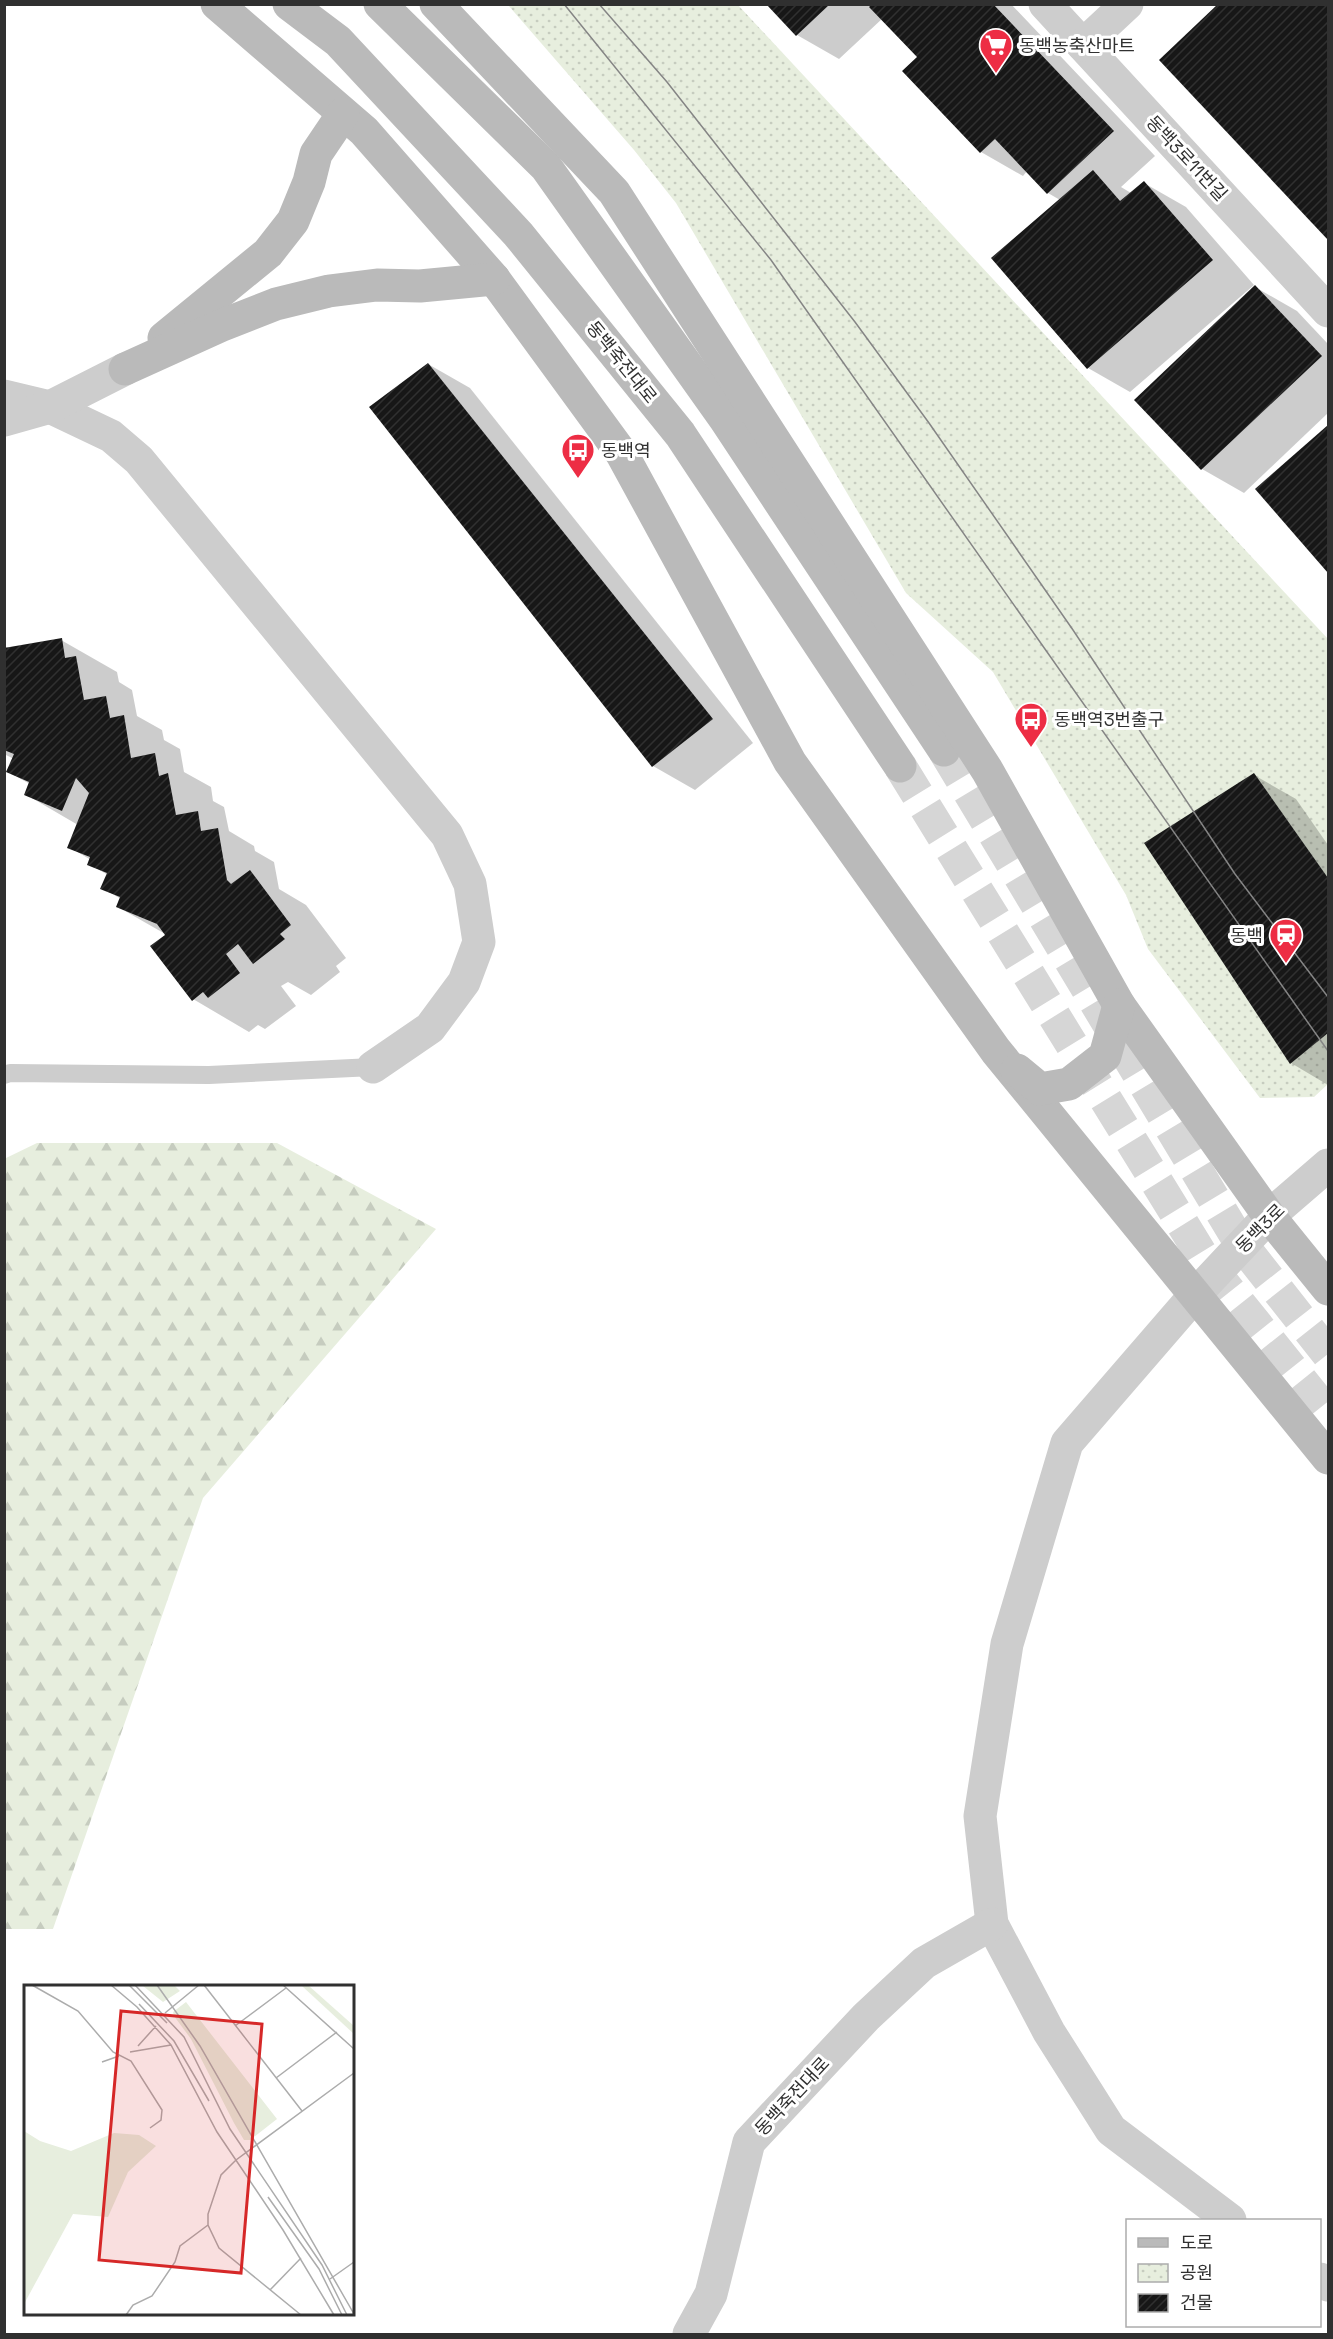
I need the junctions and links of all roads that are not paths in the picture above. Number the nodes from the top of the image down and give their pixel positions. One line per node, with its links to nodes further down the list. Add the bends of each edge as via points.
1 (217, 4): 8 (main road)
2 (289, 4): 16 (main road, 동백죽전대로, via 338,41 518,234 680,434)
3 (380, 4): 15 (main road, via 546,167 725,419)
4 (436, 4): 17 (main road, via 614,192 987,770)
5 (1045, 4): 7 (street, 동백3로11번길)
6 (1128, 4): 7 (street)
7 (1083, 45): 10 (street, 동백3로11번길)
8 (344, 114): 9 (main road, via 364,131); 11 (main road, via 316,154 293,221 268,253)
9 (494, 279): 11 (main road, via 329,291 276,304); 18 (main road, via 622,454 790,762)
10 (1329, 311)
11 (125, 369): 13 (street)
12 (4, 396): 13 (street)
13 (50, 407): 14 (street); 19 (street, via 111,436 139,460 447,835 470,884 479,942 464,982 430,1028)
14 (4, 420)
15 (944, 750)
16 (900, 766)
17 (1119, 1005): 18 (main road, via 1105,1056 1069,1084 1040,1089); 22 (main road)
18 (996, 1051): 24 (main road)
19 (374, 1067): 20 (lane, via 209,1075)
20 (4, 1075)
21 (1329, 1165): 22 (street, 동백3로)
22 (1269, 1216): 23 (main road); 24 (street, 동백3로)
23 (1329, 1289)
24 (1195, 1295): 25 (main road); 26 (street, 동백3로, via 1067,1443 1007,1644 981,1804)
25 (1329, 1458)
26 (992, 1924): 27 (street, via 1049,2032 1111,2130); 28 (street, 동백죽전대로, via 924,1963 866,2017 748,2142 711,2294)
27 (1229, 2219)
28 (689, 2334)

